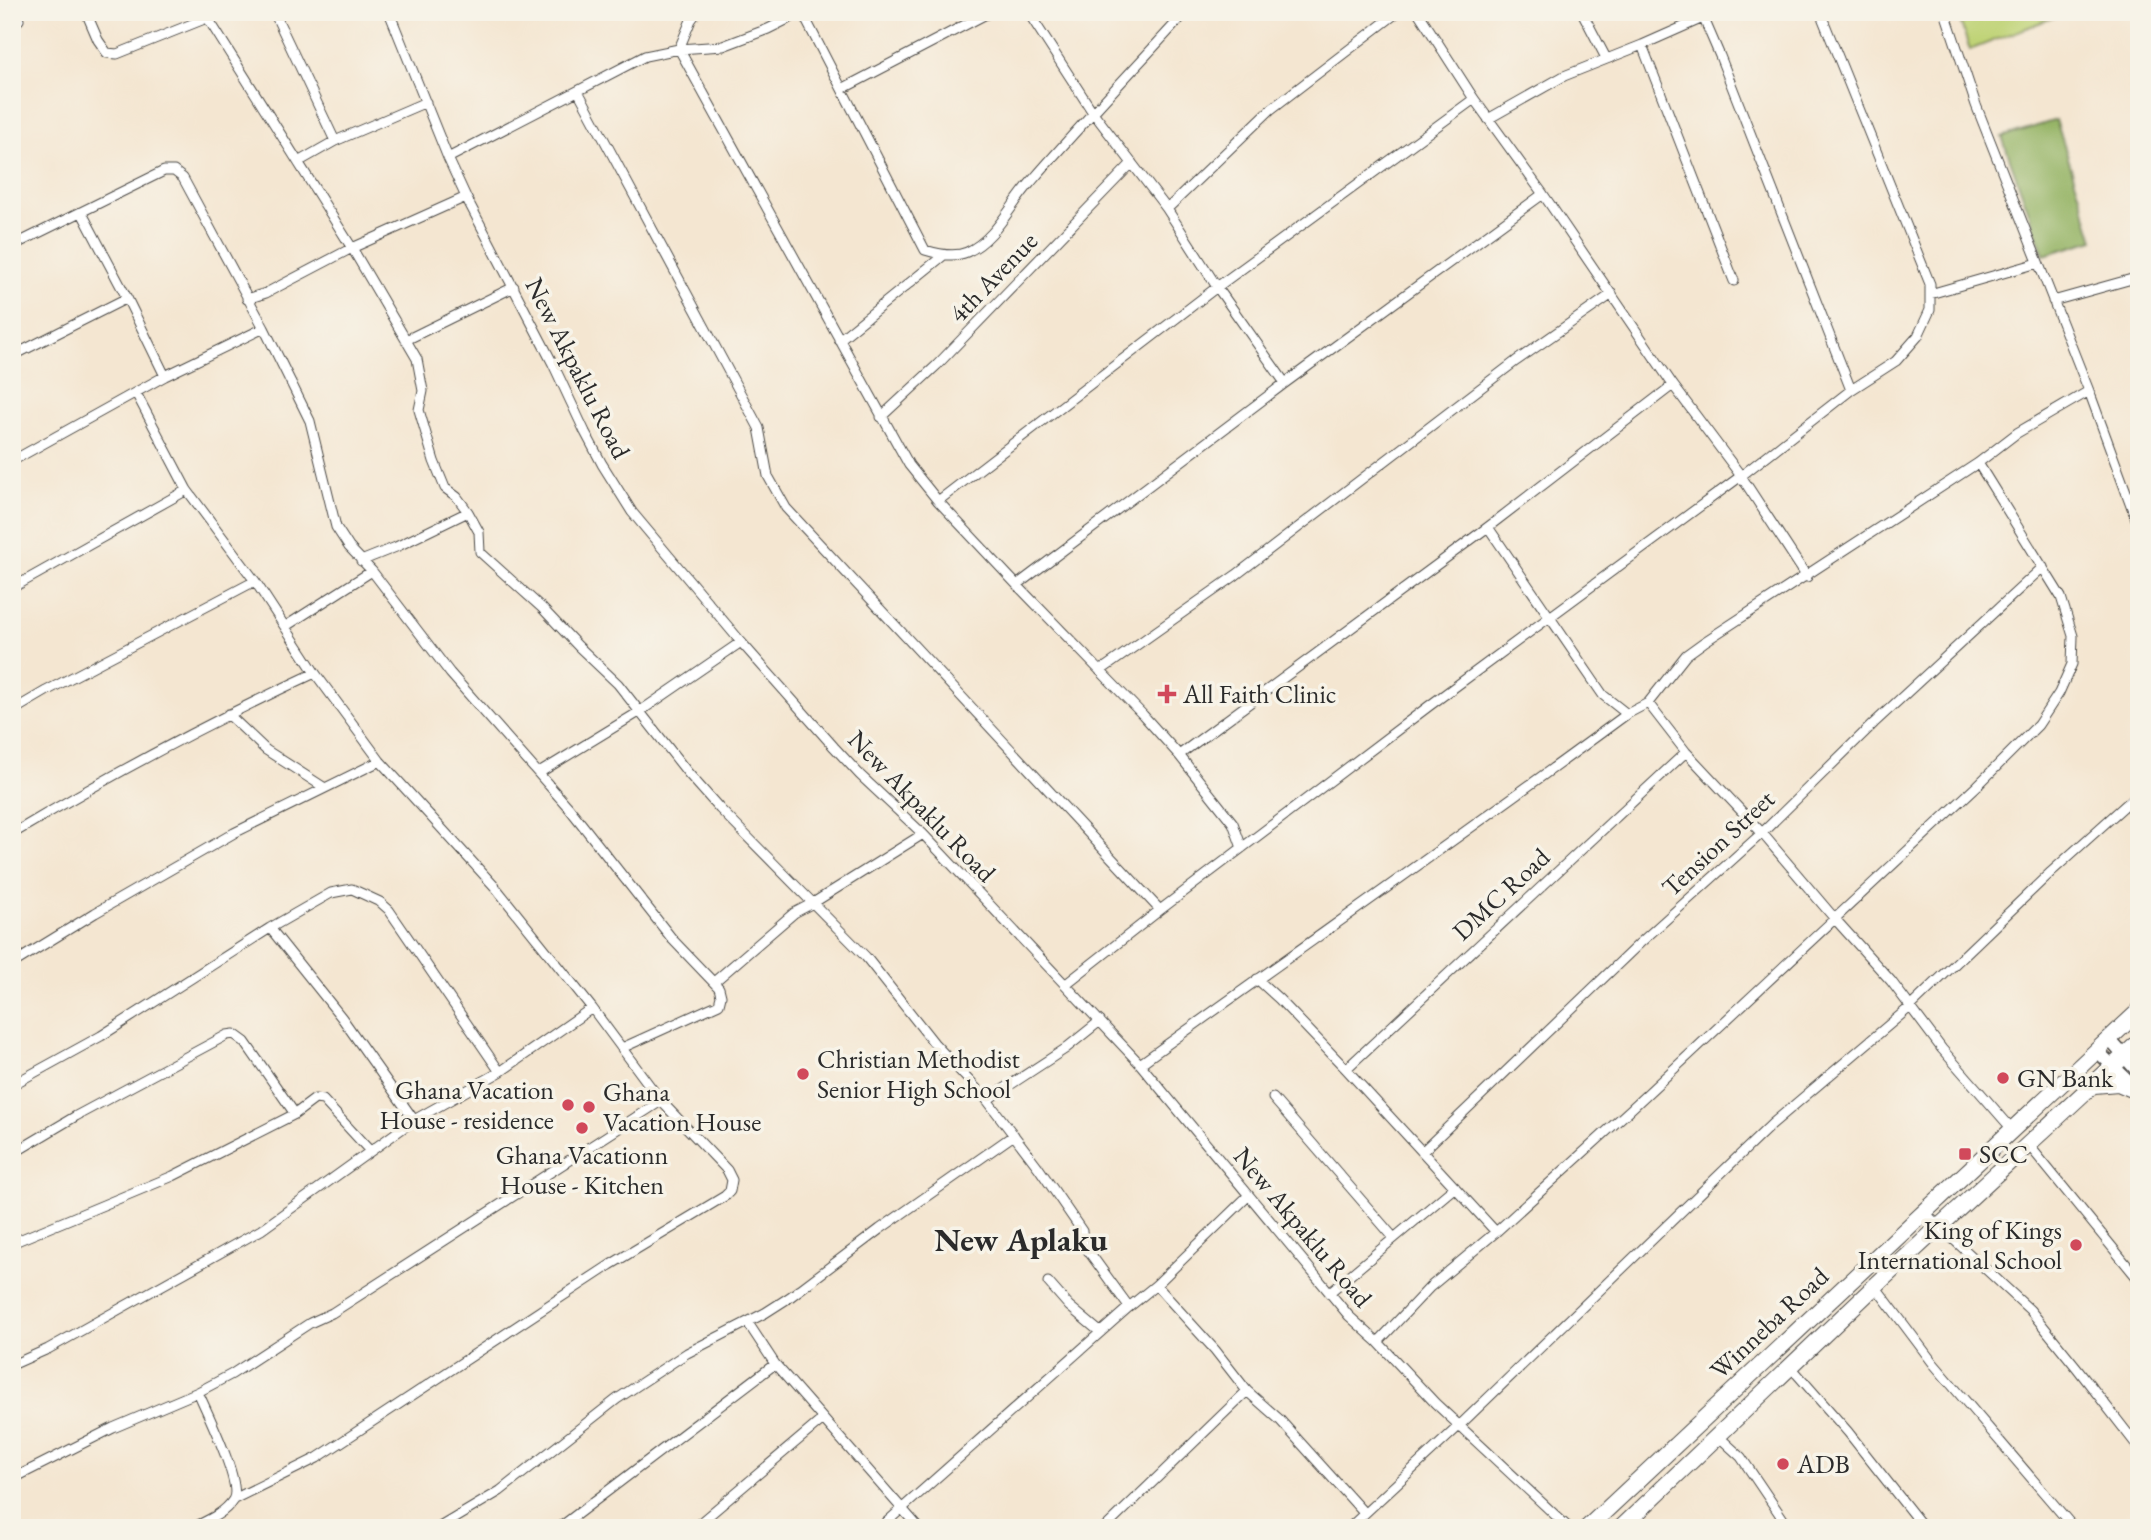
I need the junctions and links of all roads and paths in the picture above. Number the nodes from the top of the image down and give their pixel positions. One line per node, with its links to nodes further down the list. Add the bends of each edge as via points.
1 (86, 12): 14 (street, via 107,53 117,54)
2 (274, 12): 25 (street)
3 (389, 12): 22 (street, New Akpaklu Road)
4 (697, 12): 17 (street)
5 (990, 12): 19 (street)
6 (1028, 12): 23 (street)
7 (1186, 12): 23 (street)
8 (1398, 12): 31 (street, via 1270,110)
9 (1418, 12): 21 (street)
10 (1582, 12): 18 (street)
11 (1724, 12): 15 (street)
12 (1820, 12): 42 (street, via 1930,284)
13 (1945, 12): 36 (street, via 1976,106)
14 (205, 15): 27 (street)
15 (1702, 15): 16 (street); 53 (street)
16 (1642, 46): 18 (street); 38 (street)
17 (679, 50): 19 (street, via 723,46 802,12); 20 (street, via 646,56); 48 (street)
18 (1606, 58): 24 (street)
19 (842, 89): 35 (street, via 925,250)
20 (578, 90): 26 (street); 93 (street, via 759,429 768,476 786,508)
21 (1474, 99): 24 (street); 40 (street)
22 (426, 102): 25 (street); 26 (street, New Akpaklu Road)
23 (1092, 111): 28 (street); 35 (street, via 990,235 966,253)
24 (1488, 119): 29 (street)
25 (335, 141): 27 (street)
26 (448, 158): 30 (street, New Akpaklu Road)
27 (298, 162): 34 (street)
28 (1132, 163): 31 (street); 56 (street, 4th Avenue)
29 (1543, 194): 41 (street); 51 (street)
30 (466, 197): 34 (street); 39 (street, New Akpaklu Road)
31 (1167, 209): 40 (street)
32 (82, 213): 33 (street); 43 (street); 44 (street, via 164,171 174,171 183,178)
33 (12, 246)
34 (352, 248): 44 (street); 47 (street)
35 (944, 255): 48 (street)
36 (2038, 262): 42 (street); 45 (street)
37 (2139, 277): 45 (street)
38 (1734, 281)
39 (514, 287): 47 (street); 74 (street, New Akpaklu Road, via 585,432 626,502)
40 (1217, 287): 51 (street); 61 (street)
41 (1612, 294): 52 (street); 75 (street)
42 (1930, 294): 53 (street, via 1930,310 1918,336 1896,361)
43 (127, 298): 49 (street); 50 (street)
44 (247, 299): 46 (street)
45 (2053, 301): 54 (street)
46 (264, 328): 50 (street); 65 (street, via 310,421 336,527)
47 (406, 340): 62 (street, via 417,359 423,391 419,410 434,461 445,488)
48 (839, 341): 56 (street)
49 (12, 356)
50 (165, 376): 55 (street)
51 (1284, 383): 70 (street)
52 (1673, 385): 59 (street); 63 (street)
53 (1851, 390): 59 (street)
54 (2089, 391): 58 (street, via 2017,433); 64 (street)
55 (136, 393): 57 (street); 60 (street)
56 (881, 417): 61 (street, via 909,465)
57 (12, 461)
58 (1978, 463): 66 (street); 68 (street)
59 (1741, 476): 68 (street); 72 (street)
60 (187, 490): 69 (street); 71 (street)
61 (938, 501): 70 (street)
62 (468, 512): 65 (street); 79 (street, via 479,532 480,552 618,684)
63 (1488, 527): 72 (street); 83 (street)
64 (2139, 527)
65 (361, 561): 67 (street)
66 (2043, 567): 88 (street, Tension Street); 94 (street, via 2061,597 2073,636 2072,664 2059,693 2012,751)
67 (372, 571): 73 (street); 85 (street, via 450,673)
68 (1807, 577): 77 (street, via 1686,655)
69 (255, 581): 73 (street); 78 (street)
70 (1017, 585): 75 (street)
71 (12, 588)
72 (1550, 615): 81 (street, via 1603,695); 91 (street)
73 (286, 626): 76 (street)
74 (741, 642): 79 (street); 90 (street, New Akpaklu Road, via 860,775)
75 (1100, 671): 83 (street)
76 (315, 673): 80 (street); 84 (street)
77 (1648, 703): 81 (street); 82 (street)
78 (12, 711)
79 (639, 712): 85 (street); 92 (street, via 720,809)
80 (228, 713): 86 (street, via 266,750); 89 (street)
81 (1627, 714): 97 (street)
82 (1686, 752): 88 (street); 110 (street, DMC Road)
83 (1179, 755): 91 (street, via 1233,823)
84 (380, 761): 86 (street); 101 (street, via 496,888)
85 (539, 773): 98 (street, via 673,940)
86 (325, 789): 96 (street, via 234,833)
87 (2139, 793): 100 (street)
88 (1762, 833): 94 (street); 125 (street, Tension Street)
89 (12, 834)
90 (923, 834): 92 (street); 99 (street, New Akpaklu Road)
91 (1242, 848): 93 (street)
92 (813, 903): 98 (street, via 794,913); 117 (street, via 866,957 934,1043)
93 (1160, 909): 99 (street)
94 (1835, 919): 100 (street); 131 (street)
95 (270, 928): 111 (street, via 341,890 352,889 380,902); 113 (street, via 111,1030); 120 (street, via 342,1018)
96 (12, 964)
97 (1257, 979): 109 (street); 110 (street)
98 (714, 982): 106 (street, via 721,996 719,1004)
99 (1066, 984): 103 (street, New Akpaklu Road)
100 (1910, 1007): 121 (street); 149 (street, via 1772,1124)
101 (592, 1008): 106 (street); 111 (street)
102 (2139, 1011): 104 (highway, Winneba Road)
103 (1100, 1021): 109 (street, New Akpaklu Road); 117 (street)
104 (2109, 1039): 107 (highway, Winneba Road); 108 (street)
105 (2139, 1042): 108 (highway, Winneba Road)
106 (622, 1048): 118 (street)
107 (2096, 1051): 108 (street); 121 (highway, Winneba Road)
108 (2119, 1061): 112 (street); 114 (highway, Winneba Road); 115 (street)
109 (1140, 1064): 128 (street, New Akpaklu Road)
110 (1346, 1069): 125 (street)
111 (500, 1072): 120 (street)
112 (2139, 1073)
113 (12, 1085)
114 (2094, 1085): 115 (highway, via 2118,1083); 123 (highway, Winneba Road)
115 (2139, 1091)
116 (1273, 1098): 132 (street)
117 (987, 1100): 122 (street)
118 (661, 1101): 147 (street, via 332,1313); 153 (street, via 727,1170 732,1186 725,1196 610,1265 317,1458)
119 (295, 1114): 124 (street, via 315,1099 323,1100); 126 (street, via 245,1042 234,1034); 133 (street, via 173,1177)
120 (414, 1120): 124 (street)
121 (2012, 1129): 129 (highway, Winneba Road)
122 (1014, 1135): 139 (street); 140 (street)
123 (2028, 1143): 130 (highway, Winneba Road); 134 (street)
124 (370, 1151): 144 (street, via 261,1230)
125 (1422, 1152): 127 (street)
126 (12, 1154)
127 (1454, 1187): 131 (street); 132 (street)
128 (1248, 1196): 136 (street); 138 (street, New Akpaklu Road)
129 (1925, 1213): 130 (street); 166 (highway, Winneba Road)
130 (1941, 1226): 137 (highway, Winneba Road); 151 (street, via 2030,1310)
131 (1496, 1232): 142 (street, via 1430,1287)
132 (1394, 1238): 138 (street)
133 (12, 1243)
134 (2139, 1280)
135 (1048, 1282): 141 (street)
136 (1156, 1285): 139 (street); 146 (street)
137 (1875, 1286): 145 (highway, Winneba Road); 170 (street, via 1933,1363)
138 (1329, 1292): 142 (street, New Akpaklu Road)
139 (1129, 1307): 141 (street)
140 (748, 1323): 143 (street); 158 (street, via 687,1353 617,1399 500,1491)
141 (1100, 1332): 154 (street)
142 (1378, 1342): 149 (street, New Akpaklu Road)
143 (775, 1364): 148 (street); 159 (street)
144 (12, 1365)
145 (1790, 1366): 150 (highway, Winneba Road); 169 (street)
146 (1247, 1391): 155 (street, via 1280,1420); 163 (street)
147 (198, 1392): 152 (street, via 113,1427); 153 (street, via 229,1466)
148 (822, 1419): 154 (street); 160 (street)
149 (1460, 1425): 155 (street); 165 (street, New Akpaklu Road)
150 (1717, 1436): 156 (highway, Winneba Road); 168 (street, via 1741,1457)
151 (2139, 1448)
152 (12, 1479)
153 (234, 1499): 157 (street, via 219,1514)
154 (901, 1509): 161 (street); 162 (street)
155 (1364, 1513): 164 (street)
156 (1639, 1521): 167 (highway, Winneba Road)
157 (192, 1528)
158 (438, 1528)
159 (559, 1528)
160 (694, 1528)
161 (880, 1528)
162 (919, 1528)
163 (1105, 1528)
164 (1349, 1528)
165 (1569, 1528)
166 (1587, 1528)
167 (1621, 1528)
168 (1789, 1528)
169 (1924, 1528)
170 (2074, 1528)

